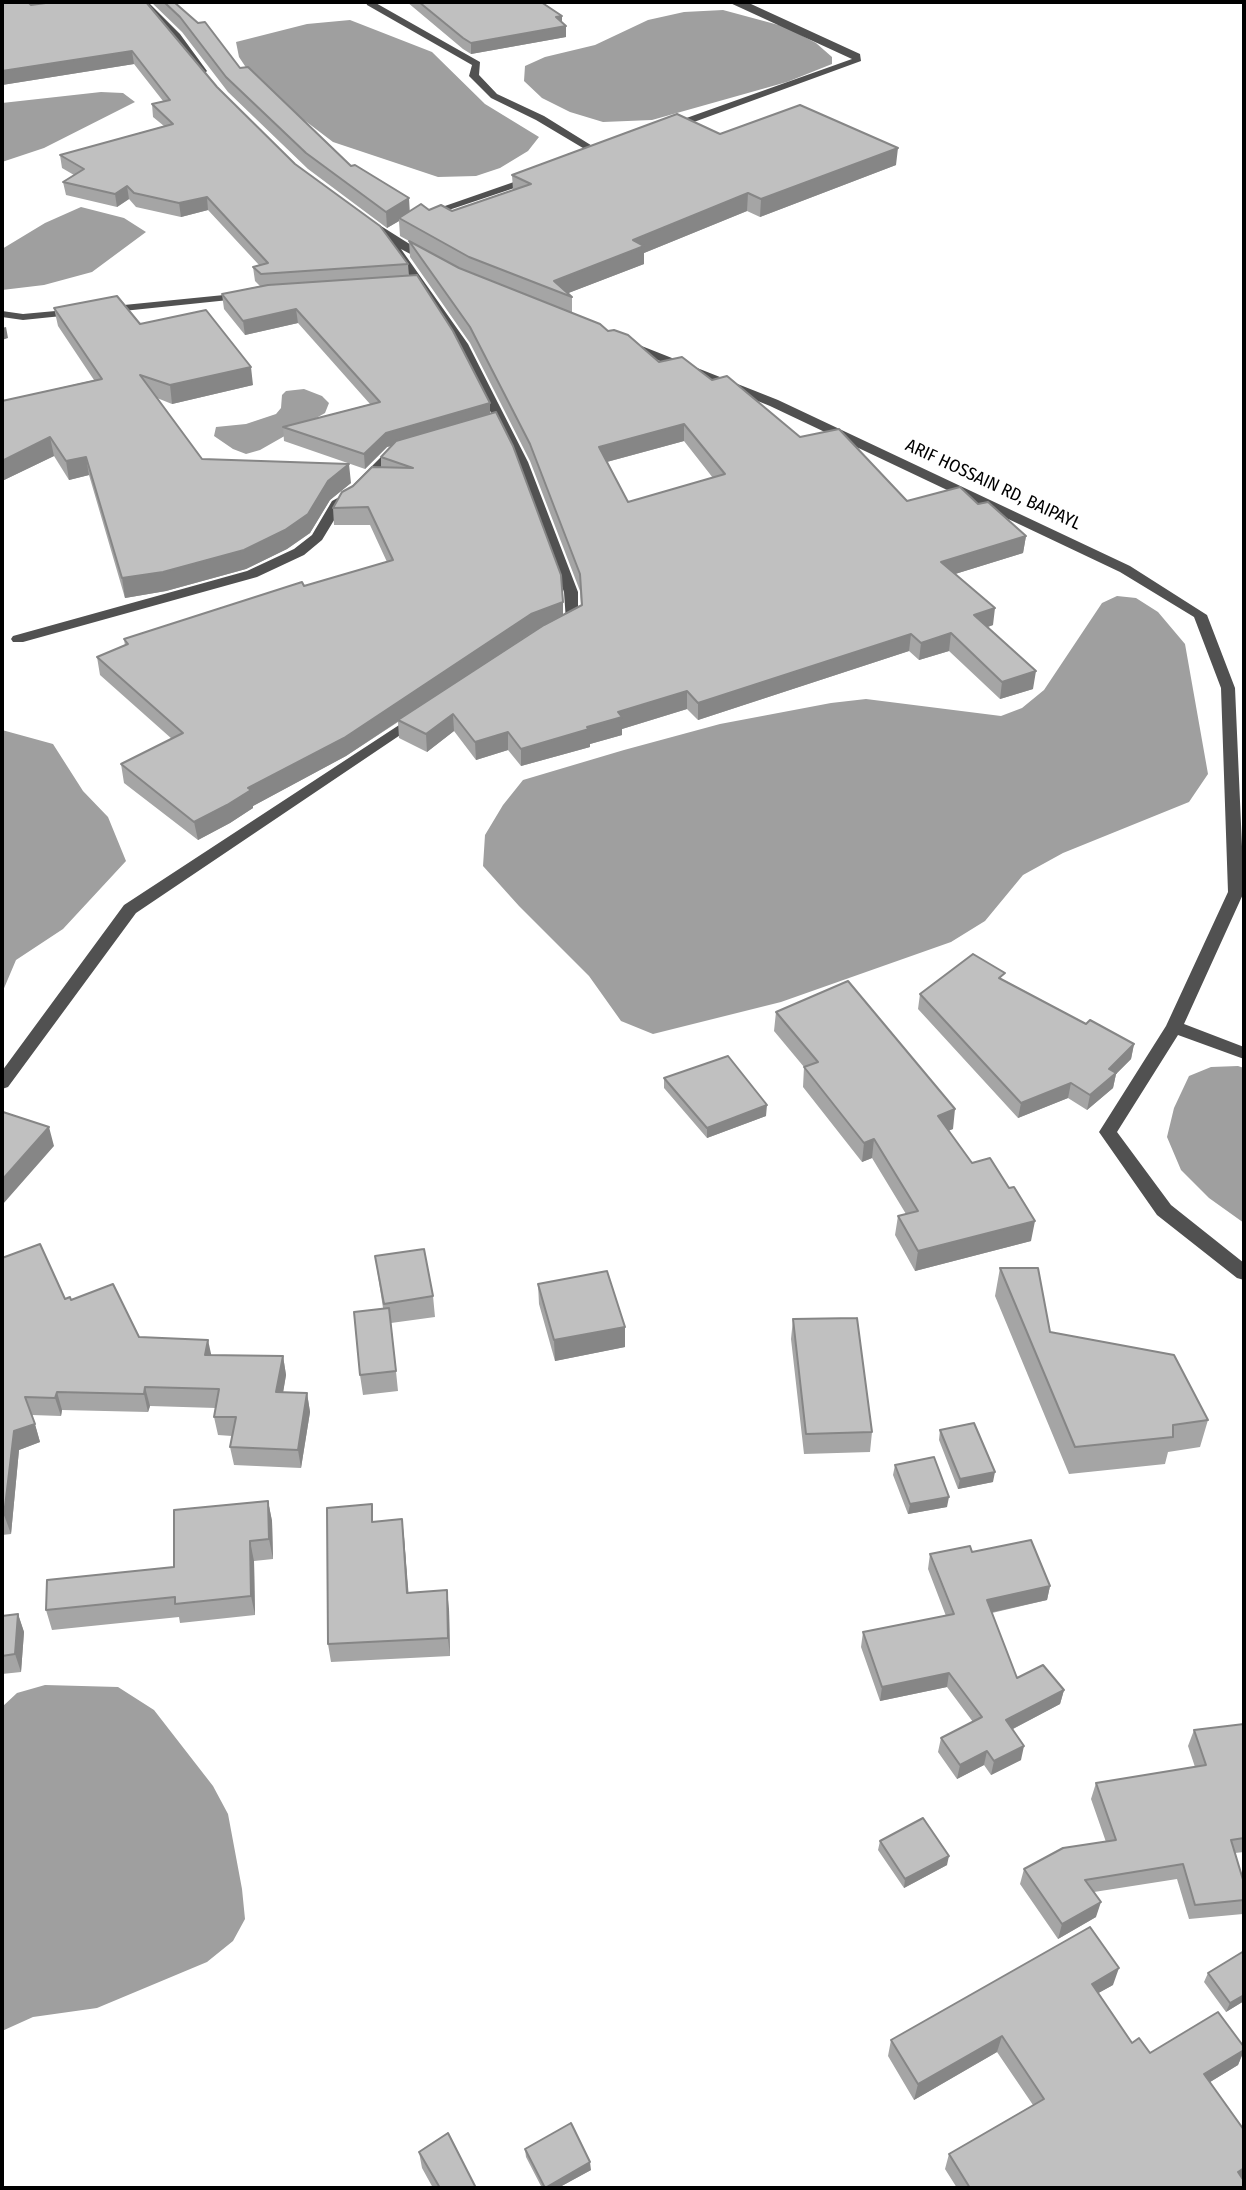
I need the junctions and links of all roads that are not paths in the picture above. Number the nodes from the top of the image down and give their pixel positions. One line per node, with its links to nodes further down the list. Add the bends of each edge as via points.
1 (143, 2): 4 (street, via 177,36)
2 (732, 2): 5 (street, via 857,56 856,61)
3 (370, 3): 6 (street, via 477,64 474,76 494,96)
4 (215, 86)
5 (649, 134)
6 (598, 152)
7 (542, 175): 9 (street, via 418,217)
8 (355, 213): 9 (street)
9 (397, 230): 10 (street); 15 (street, via 415,283 462,344 495,423 522,462 571,592 573,623)
10 (443, 267)
11 (258, 295): 12 (street, via 23,317)
12 (2, 314)
13 (607, 336): 18 (street, ARIF HOSSAIN RD, BAIPAYL, via 774,403 1125,569 1200,615 1228,688 1236,892)
14 (416, 446): 16 (street, via 392,453 337,504 317,537 299,552 251,574)
15 (550, 633)
16 (18, 639)
17 (427, 710): 20 (street, via 130,909)
18 (1174, 1027): 19 (street); 21 (street, ARIF HOSSAIN RD, BAIPAYL, via 1108,1132 1164,1210)
19 (1244, 1053)
20 (2, 1083)
21 (1244, 1273)

